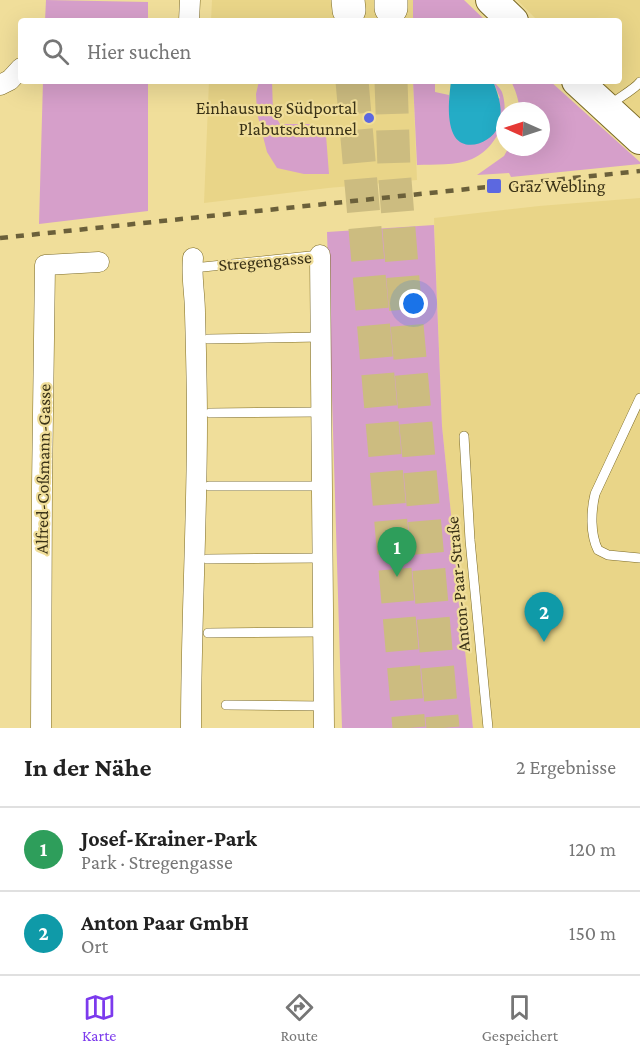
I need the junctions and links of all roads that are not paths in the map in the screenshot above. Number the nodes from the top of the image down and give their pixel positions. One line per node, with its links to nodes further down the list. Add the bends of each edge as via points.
1 (190, 0): 3 (street)
2 (491, 0): 4 (main road)
3 (189, 18)
4 (510, 18)
5 (18, 71): 8 (street)
6 (640, 82): 9 (lane)
7 (580, 84): 9 (main road)
8 (0, 85)
9 (606, 109): 10 (main road)
10 (640, 139)
11 (320, 255): 13 (lane, Stregengasse); 14 (street, Stregengasse)
12 (99, 262): 29 (street, Alfred-Coßmann-Gasse, via 45,265)
13 (198, 262): 30 (street, via 192,268 197,433)
14 (320, 337): 15 (lane); 17 (street, Stregengasse)
15 (208, 339)
16 (640, 398): 23 (lane, via 595,494 592,517 598,550 608,555)
17 (321, 412): 18 (lane); 21 (street, Stregengasse)
18 (210, 413)
19 (464, 436): 32 (lane, Anton-Paar-Straße)
20 (209, 486): 21 (lane)
21 (322, 486): 22 (street, Stregengasse)
22 (322, 558): 24 (lane); 25 (street, Stregengasse)
23 (640, 558)
24 (207, 559)
25 (322, 632): 26 (lane); 28 (street, Stregengasse)
26 (208, 633)
27 (226, 705): 28 (lane)
28 (324, 706): 31 (street, Stregengasse)
29 (41, 728)
30 (191, 728)
31 (324, 728)
32 (488, 728)

